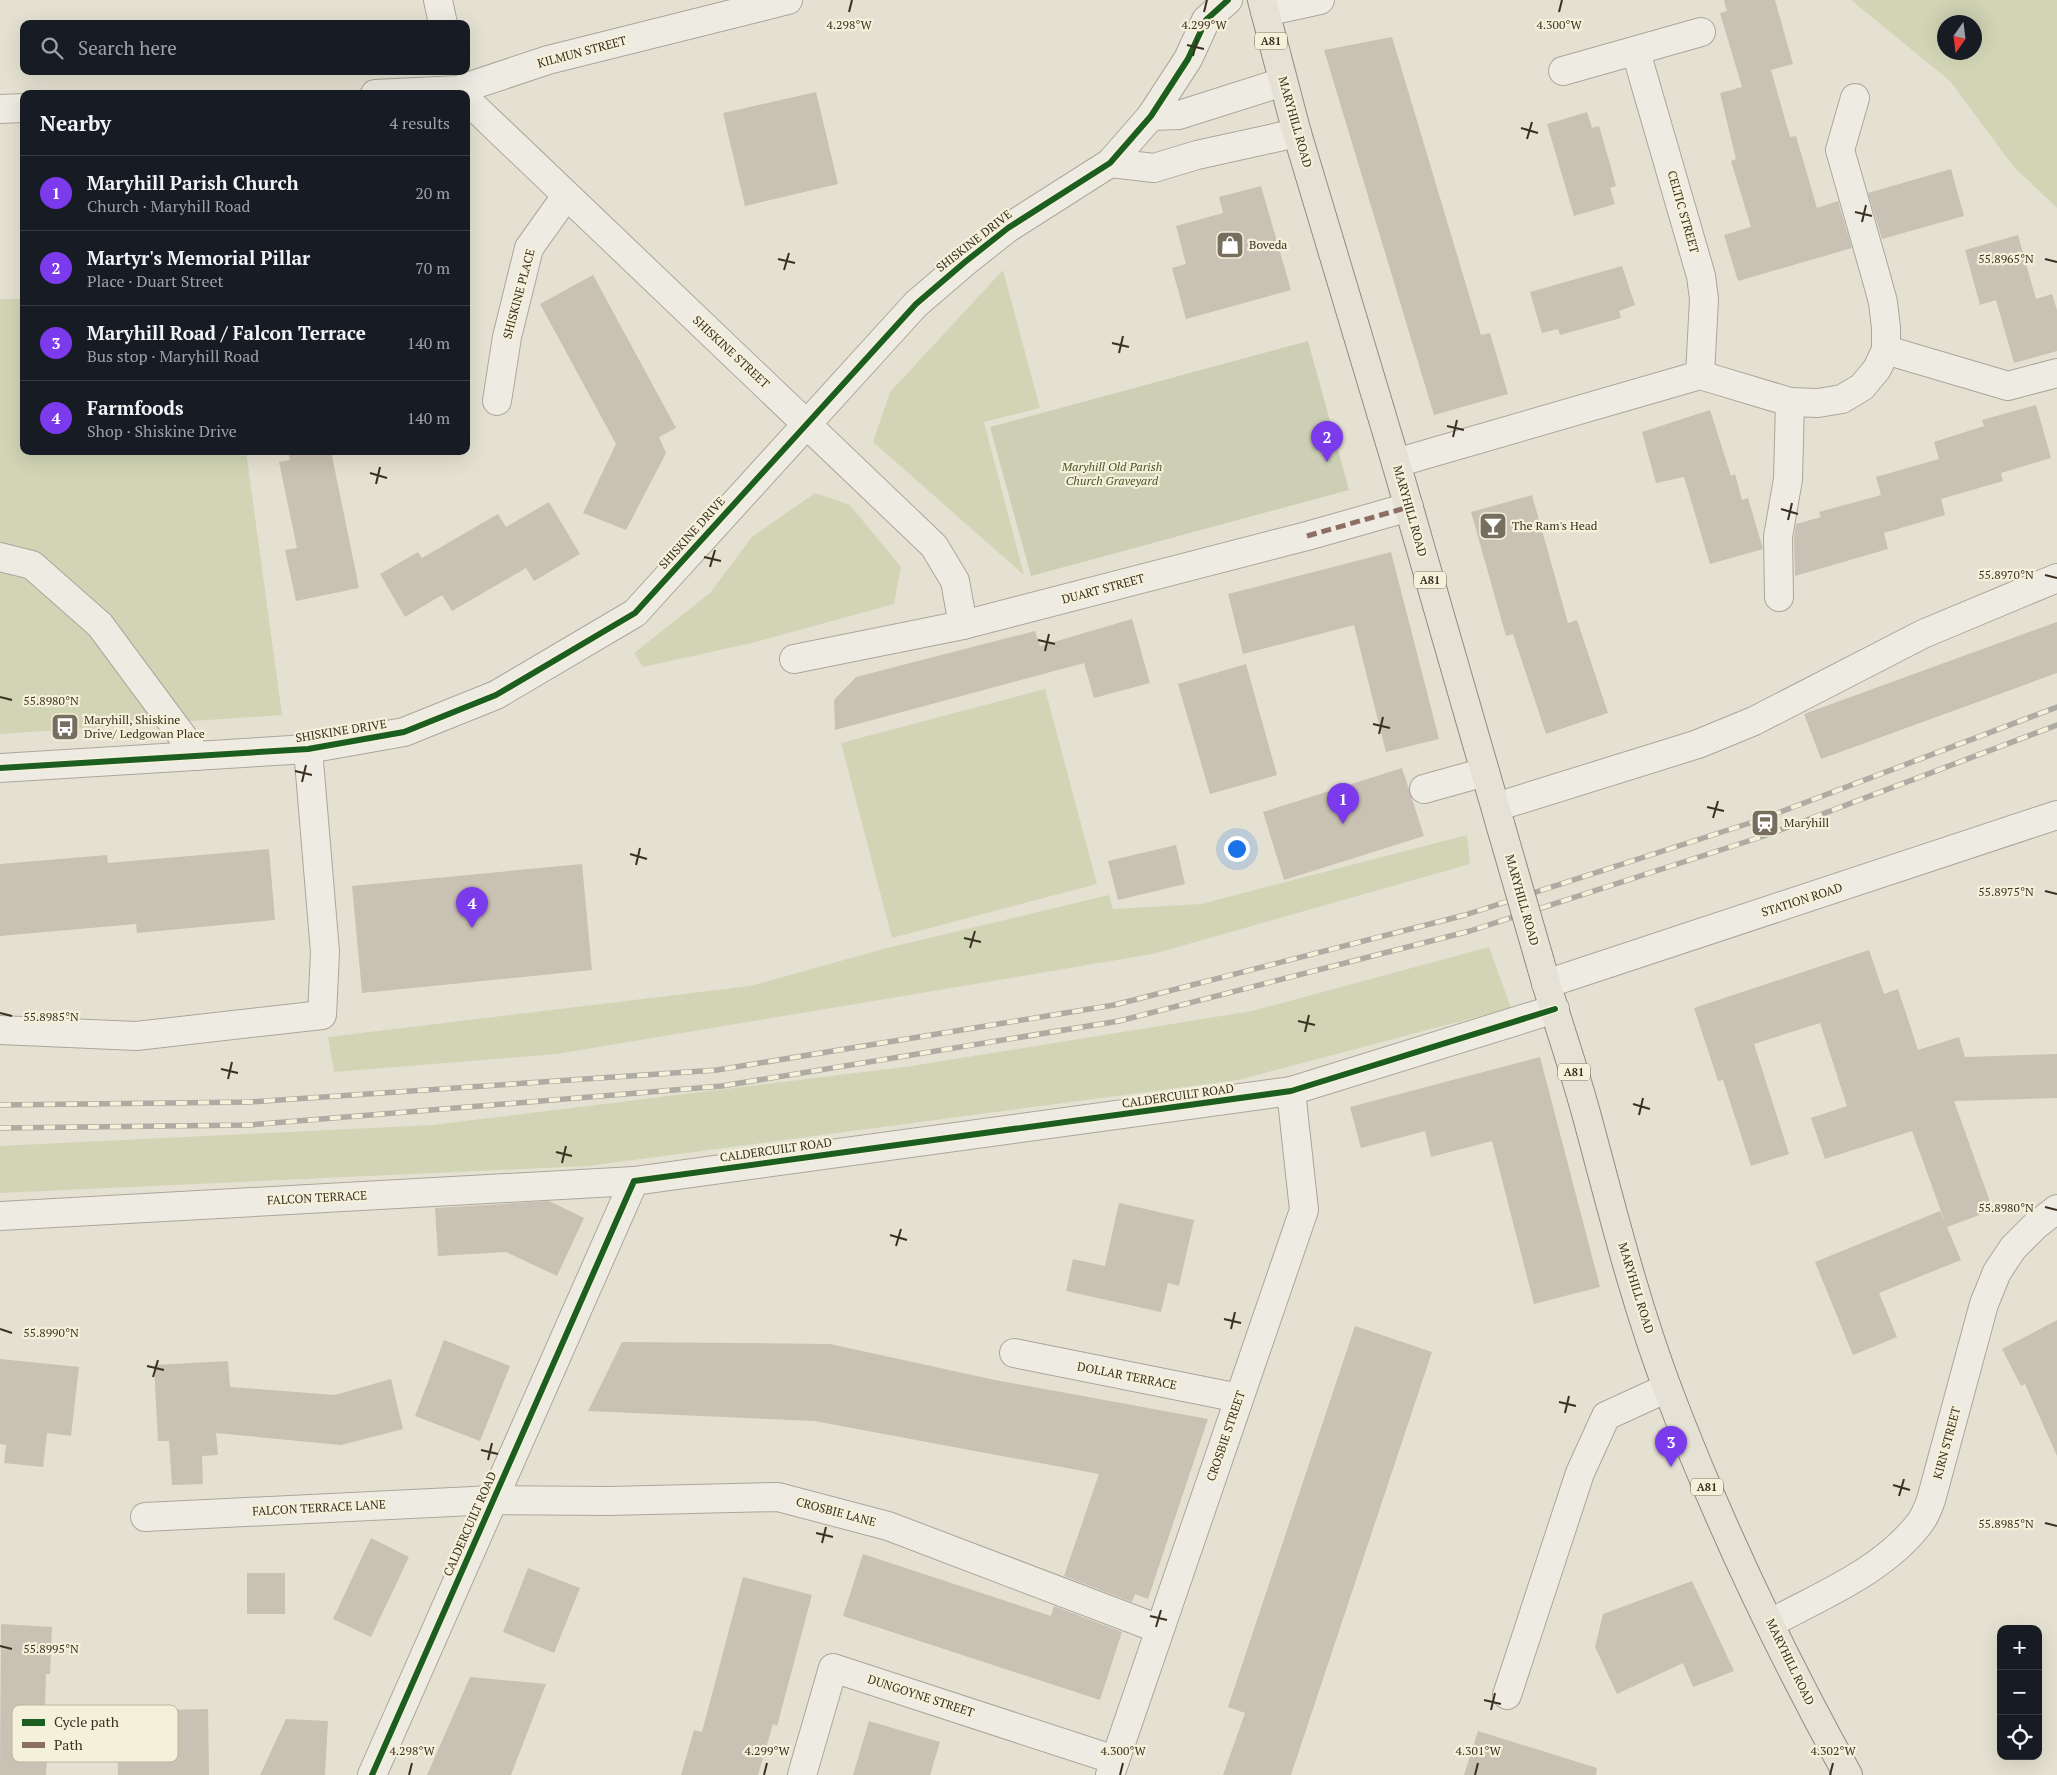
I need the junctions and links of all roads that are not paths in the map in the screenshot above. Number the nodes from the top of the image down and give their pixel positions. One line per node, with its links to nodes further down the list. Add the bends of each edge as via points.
1 (438, 0): 6 (street)
2 (788, 0): 11 (street, KILMUN STREET, via 548,60)
3 (1228, 0): 17 (street, SHISKINE DRIVE, via 1206,20 1188,59)
4 (1320, 0): 5 (street)
5 (1263, 6): 10 (main road, MARYHILL ROAD / A81)
6 (442, 20)
7 (1701, 32): 8 (street)
8 (1636, 52): 9 (street); 23 (street, CELTIC STREET, via 1701,276 1704,299)
9 (1563, 71)
10 (1283, 82): 17 (street, via 1179,115); 18 (main road, MARYHILL ROAD / A81)
11 (460, 88): 12 (street, KILMUN STREET)
12 (432, 90)
13 (470, 98): 20 (street, SHISKINE STREET)
14 (1855, 98): 21 (street, via 1840,150 1883,302)
15 (20, 108): 16 (street)
16 (0, 109)
17 (1151, 116): 19 (street, SHISKINE DRIVE)
18 (1297, 133): 19 (street, via 1154,168); 27 (main road, MARYHILL ROAD / A81)
19 (1110, 163): 26 (street, SHISKINE DRIVE, via 1008,228 940,282)
20 (566, 196): 24 (street, SHISKINE PLACE, via 529,248 507,337); 26 (street, SHISKINE STREET)
21 (1886, 350): 22 (street, via 2008,386); 25 (street, via 1877,370 1862,386 1842,399 1818,403)
22 (2057, 373)
23 (1700, 375): 25 (street); 27 (street)
24 (497, 402)
25 (1790, 402): 31 (street, via 1788,480 1778,537)
26 (806, 424): 32 (street, SHISKINE STREET, via 934,546 955,582); 34 (street, SHISKINE DRIVE, via 634,614 496,695 404,732)
27 (1396, 463): 28 (main road, MARYHILL ROAD / A81)
28 (1409, 507): 32 (street, DUART STREET); 37 (main road, MARYHILL ROAD / A81)
29 (0, 557): 35 (street, via 32,565 100,625)
30 (2057, 578): 40 (street, via 1923,634 1754,721)
31 (1779, 597)
32 (963, 625): 33 (street, DUART STREET)
33 (794, 659)
34 (308, 749): 35 (street, SHISKINE DRIVE); 43 (street, via 325,952 322,1015 136,1036)
35 (197, 756): 36 (street, SHISKINE DRIVE)
36 (0, 768)
37 (1485, 772): 38 (street); 40 (main road, MARYHILL ROAD / A81)
38 (1424, 789)
39 (2057, 815): 41 (street, STATION ROAD)
40 (1499, 817): 41 (main road, MARYHILL ROAD / A81, bridge)
41 (1543, 973): 42 (main road, MARYHILL ROAD / A81)
42 (1555, 1009): 44 (street, CALDERCUILT ROAD); 49 (main road, MARYHILL ROAD / A81, via 1628,1266)
43 (0, 1030)
44 (1291, 1091): 45 (street, CALDERCUILT ROAD); 50 (street, CROSBIE STREET, via 1304,1210)
45 (634, 1181): 47 (street, FALCON TERRACE); 51 (street, CALDERCUILT ROAD)
46 (2057, 1209): 53 (street, KIRN STREET, via 2014,1248 1997,1272 1984,1304 1932,1500 1921,1522 1883,1560)
47 (0, 1216)
48 (1014, 1353): 50 (street, DOLLAR TERRACE)
49 (1667, 1388): 53 (main road, MARYHILL ROAD / A81, via 1707,1486); 55 (street, via 1606,1416 1580,1472)
50 (1239, 1398): 54 (street, CROSBIE STREET)
51 (493, 1500): 52 (street, FALCON TERRACE LANE); 54 (street, CROSBIE LANE, via 778,1497 888,1526); 57 (street, CALDERCUILT ROAD)
52 (145, 1517)
53 (1771, 1623): 59 (main road, MARYHILL ROAD / A81)
54 (1159, 1629): 56 (street, CROSBIE STREET)
55 (1507, 1695)
56 (1112, 1767): 58 (street, DUNGOYNE STREET, via 833,1668)
57 (372, 1775)
58 (802, 1775)
59 (1848, 1775)

